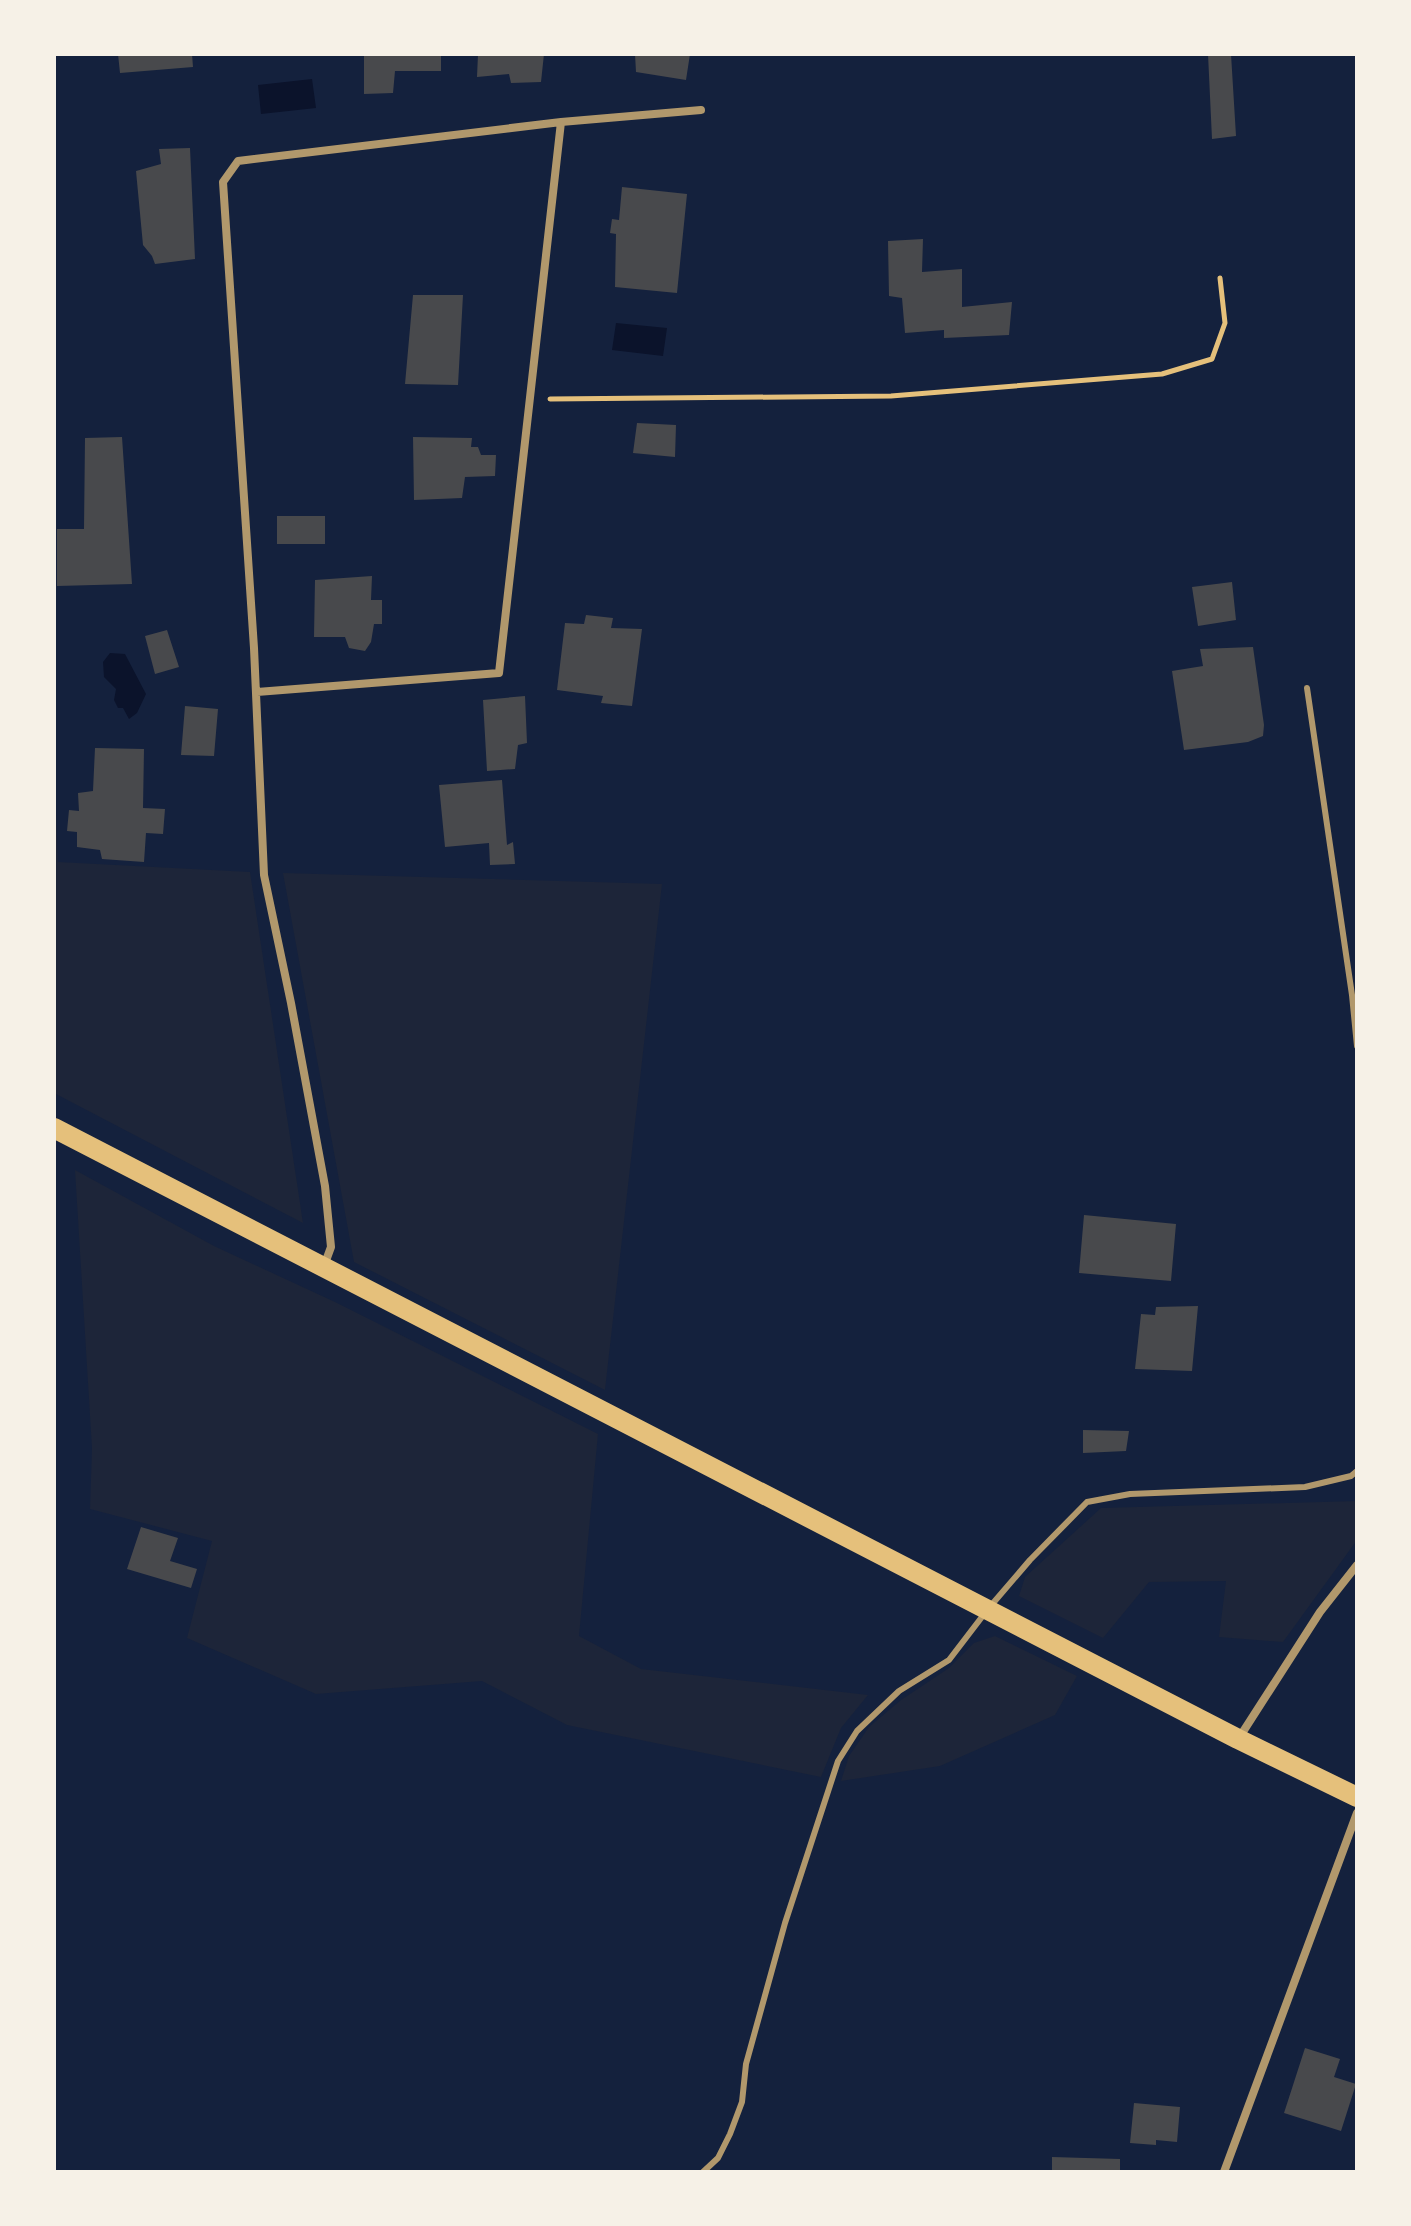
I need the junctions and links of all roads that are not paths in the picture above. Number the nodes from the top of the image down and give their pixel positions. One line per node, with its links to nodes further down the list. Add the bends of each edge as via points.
1 (701, 110): 2 (street)
2 (561, 122): 4 (street, via 499,673); 4 (street, via 238,161 223,182)
3 (1307, 688): 5 (lane)
4 (257, 692): 7 (street, via 264,875 325,1186 331,1247)
5 (1357, 1046)
6 (54, 1128): 7 (main road)
7 (324, 1267): 10 (main road)
8 (1357, 1471): 10 (lane, via 1305,1487 1130,1494 1087,1502)
9 (1357, 1565): 11 (street, via 1320,1612)
10 (988, 1609): 11 (main road); 14 (lane, via 949,1660 899,1691 857,1731 838,1761 781,1937 746,2064 742,2102 718,2158)
11 (1238, 1739): 12 (main road)
12 (1357, 1797)
13 (1357, 1813): 15 (street)
14 (703, 2172)
15 (1224, 2172)

